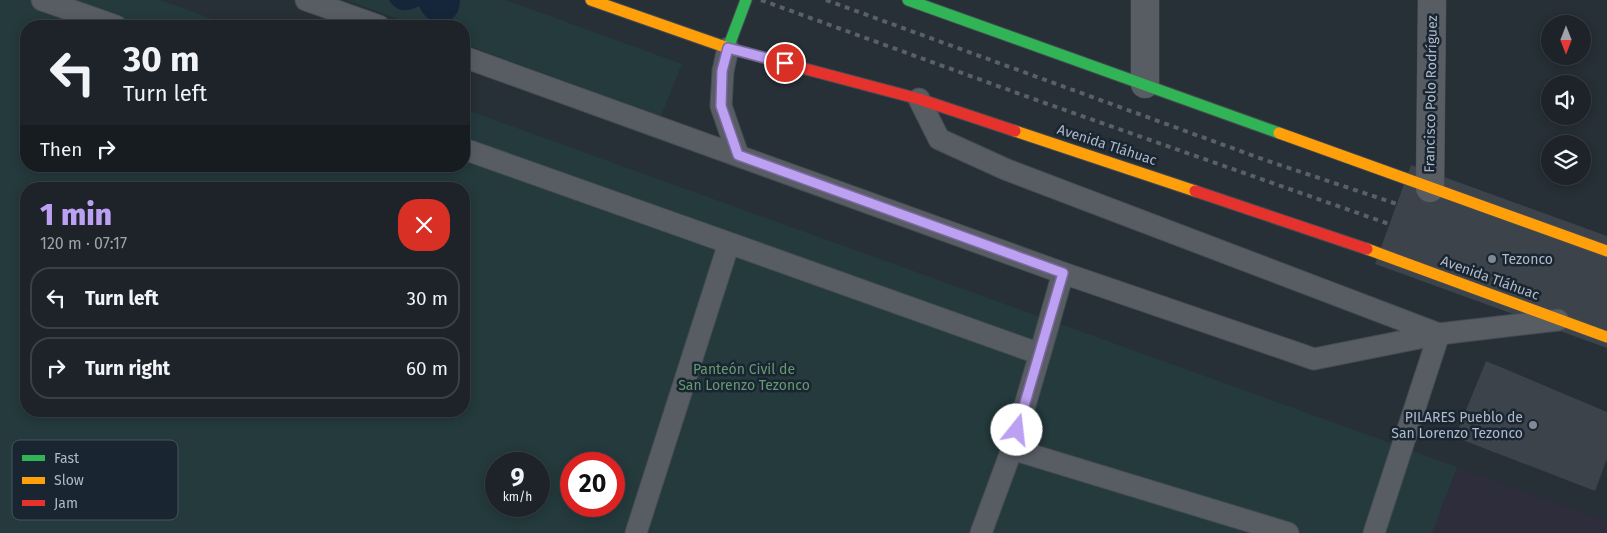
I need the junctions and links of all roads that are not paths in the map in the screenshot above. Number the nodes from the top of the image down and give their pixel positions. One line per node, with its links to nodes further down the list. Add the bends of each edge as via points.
1 (42, 0): 8 (lane)
2 (306, 0): 9 (lane)
3 (591, 0): 10 (main road, Avenida Tláhuac)
4 (746, 0): 10 (main road)
5 (908, 0): 12 (main road)
6 (1145, 0): 12 (street)
7 (1432, 0): 16 (street, Francisco Polo Rodríguez)
8 (99, 20)
9 (362, 20)
10 (728, 48): 13 (main road, Avenida Tláhuac); 15 (lane, via 722,71 721,106)
11 (470, 59): 15 (lane)
12 (1145, 84): 16 (main road)
13 (919, 99): 20 (main road, Avenida Tláhuac, via 1340,239); 21 (lane, via 939,139 1005,169)
14 (470, 152): 17 (lane)
15 (738, 155): 19 (lane)
16 (1430, 188): 18 (main road)
17 (729, 243): 23 (lane); 25 (lane)
18 (1607, 251)
19 (1063, 273): 21 (lane, via 1314,359); 23 (lane)
20 (1559, 320): 21 (lane); 22 (main road, Avenida Tláhuac)
21 (1438, 334): 28 (lane)
22 (1607, 337)
23 (1040, 354): 24 (lane)
24 (1012, 449): 26 (lane); 27 (lane)
25 (636, 533)
26 (981, 533)
27 (1288, 533)
28 (1374, 533)

